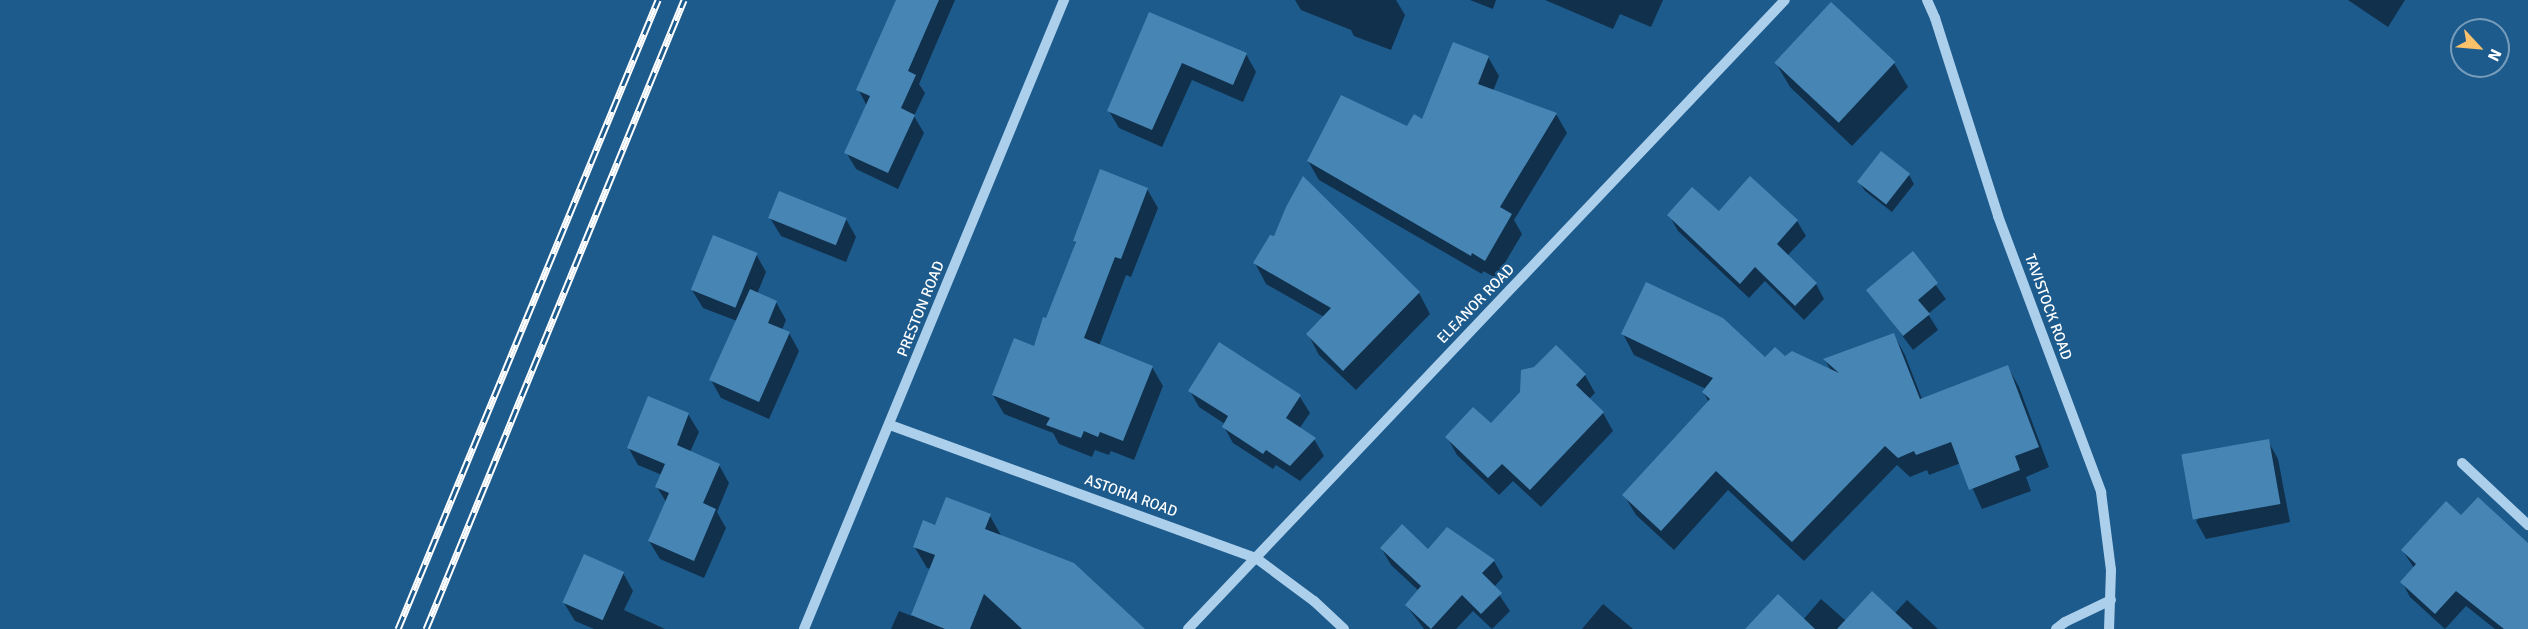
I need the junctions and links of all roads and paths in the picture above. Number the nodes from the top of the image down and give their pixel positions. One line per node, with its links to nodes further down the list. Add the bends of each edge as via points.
1 (1064, 0): 4 (street, PRESTON ROAD)
2 (1785, 0): 7 (street, ELEANOR ROAD)
3 (1927, 0): 8 (street, TAVISTOCK ROAD, via 1998,216 2101,492)
4 (890, 425): 7 (street, ASTORIA ROAD); 9 (street, PRESTON ROAD)
5 (2462, 463): 6 (street)
6 (2528, 525)
7 (1256, 558): 10 (street, ELEANOR ROAD); 11 (street, ASTORIA ROAD)
8 (2111, 600): 12 (street); 13 (street, TAVISTOCK ROAD)
9 (804, 629)
10 (1188, 629)
11 (1344, 629)
12 (2056, 629)
13 (2109, 629)

